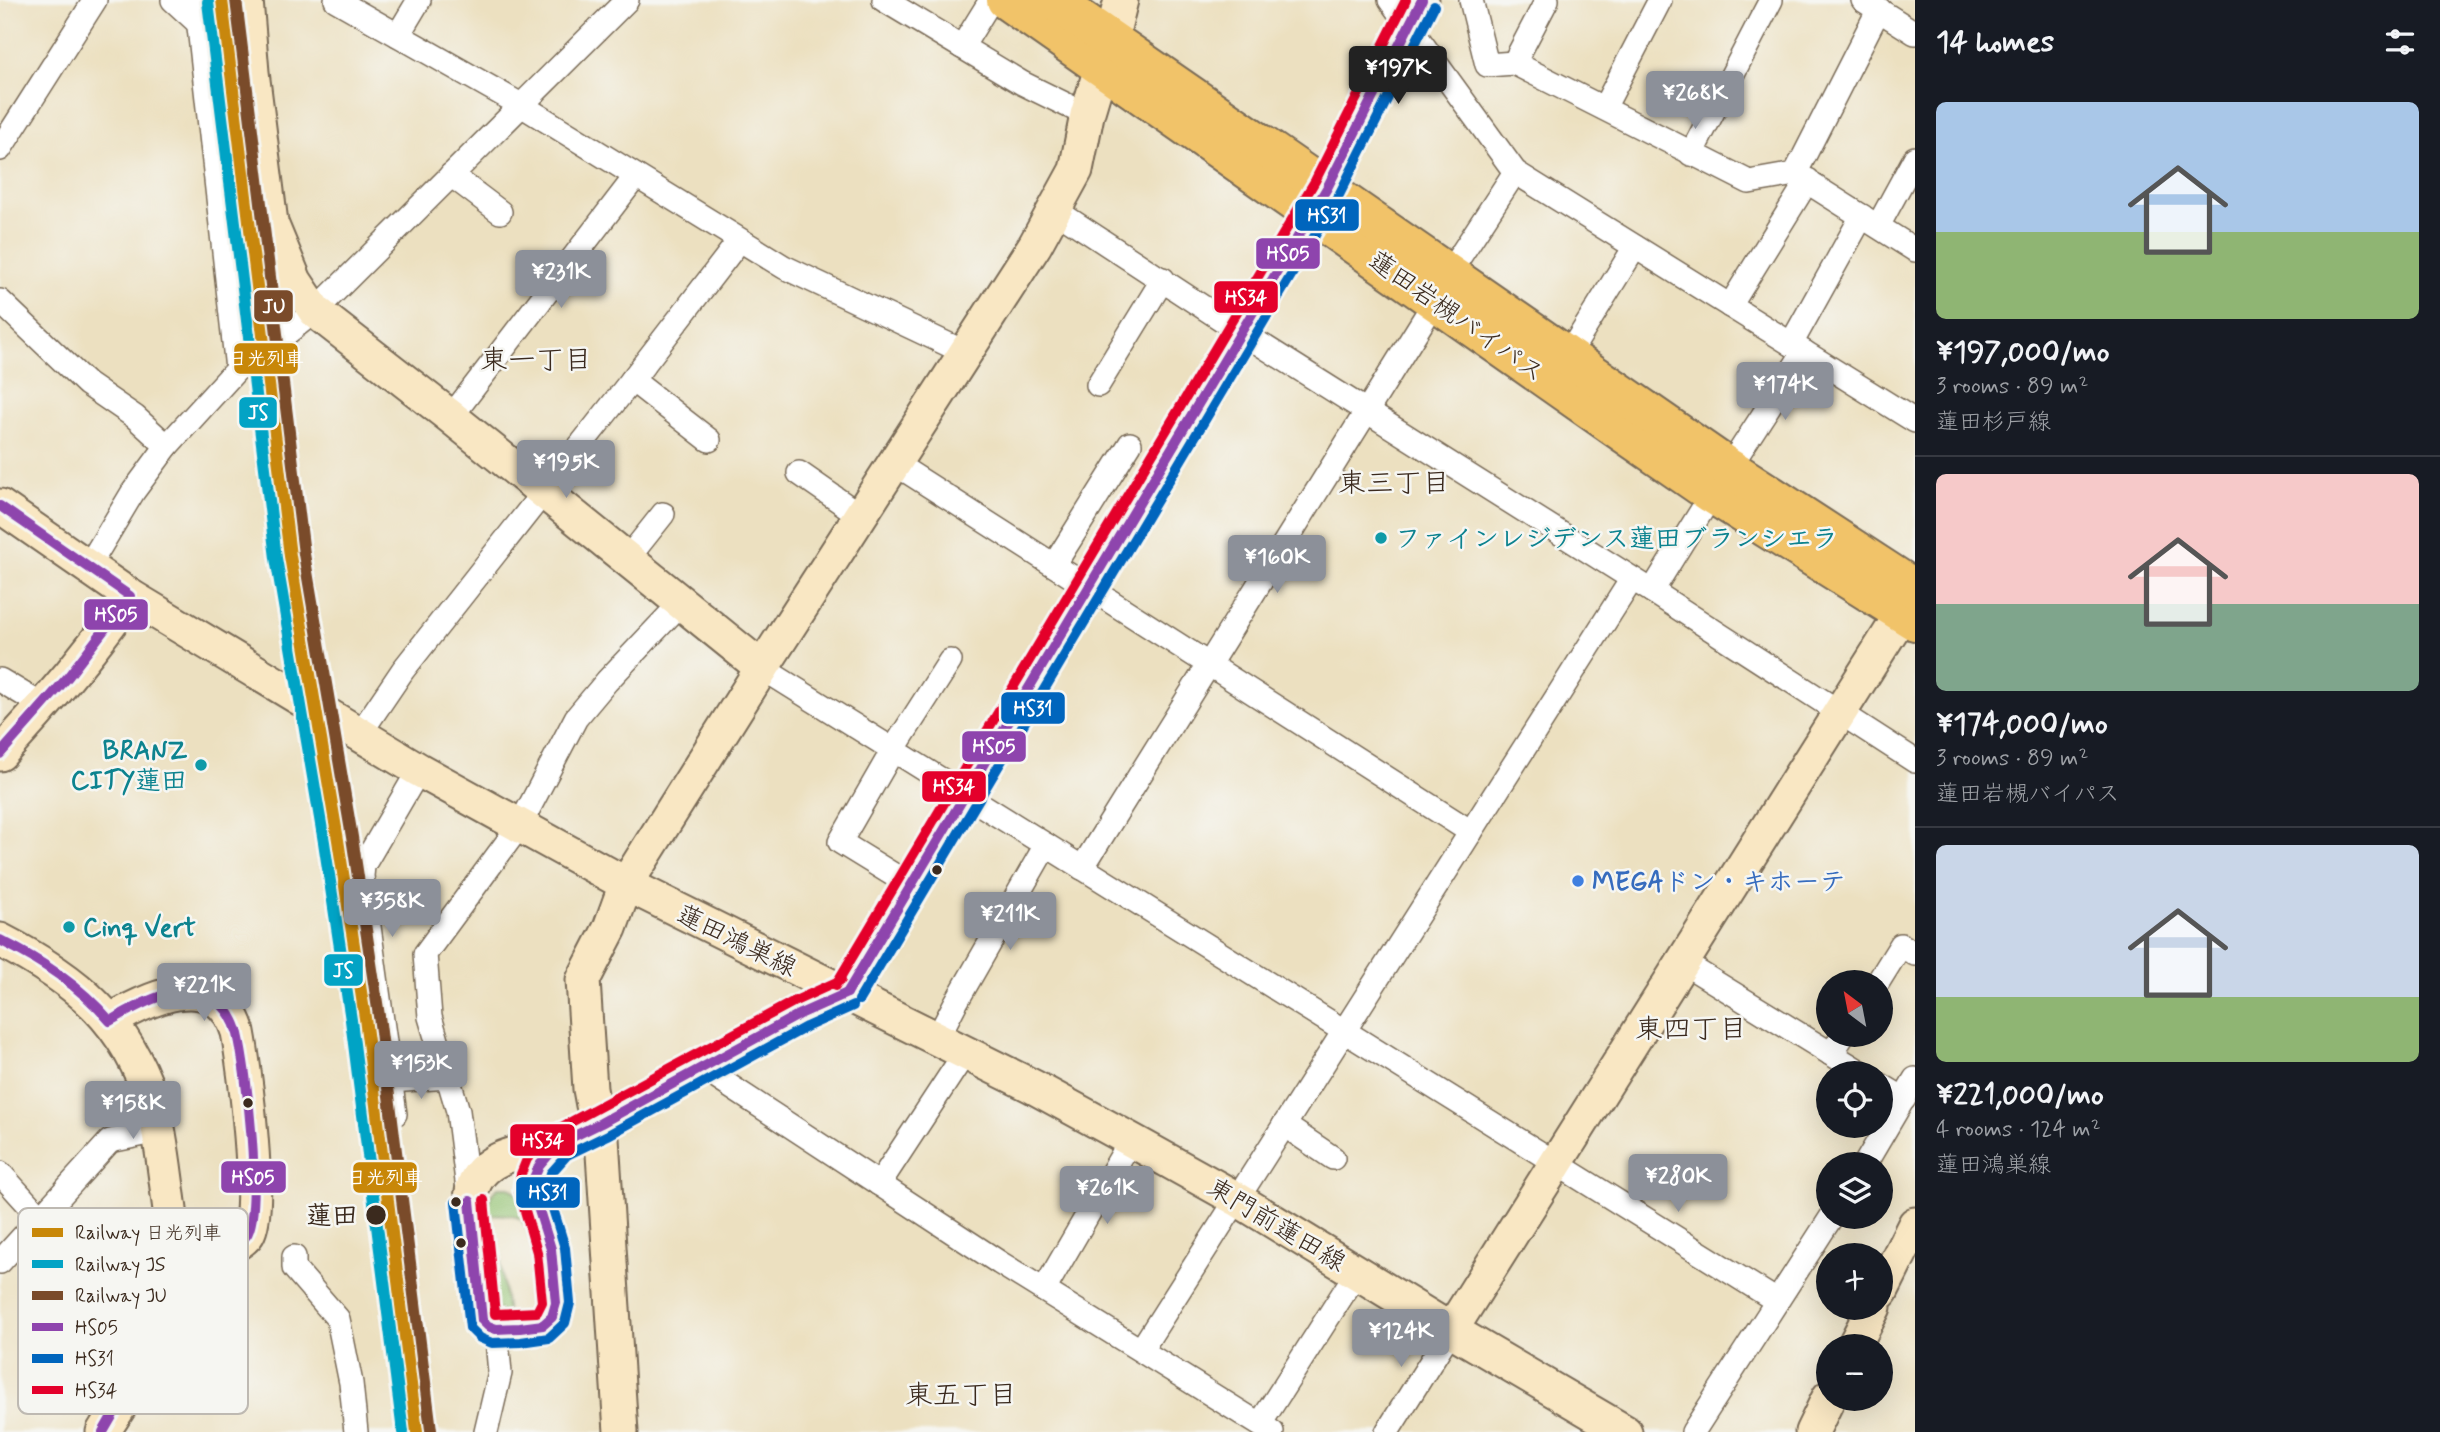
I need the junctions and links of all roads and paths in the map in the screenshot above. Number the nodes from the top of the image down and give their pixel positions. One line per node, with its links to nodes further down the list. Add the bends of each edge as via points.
1 (95, 0): 27 (street)
2 (173, 0): 18 (street)
3 (246, 0): 45 (street, via 271,223 295,281)
4 (336, 0): 20 (street)
5 (419, 0): 20 (street)
6 (884, 0): 21 (street)
7 (991, 0): 21 (street)
8 (1006, 0): 22 (highway, 蓮田岩槻バイパス)
9 (1053, 0): 22 (highway, 蓮田岩槻バイパス)
10 (1121, 0): 22 (street)
11 (1471, 0): 23 (street, via 1487,65)
12 (1547, 0): 23 (street)
13 (1660, 0): 25 (street)
14 (1771, 0): 28 (street)
15 (617, 3): 24 (street)
16 (1871, 5): 19 (street); 33 (street)
17 (1407, 8): 30 (street); 34 (street)
18 (197, 11): 50 (street)
19 (1915, 33)
20 (398, 35): 24 (street)
21 (962, 47): 26 (street)
22 (1106, 54): 26 (street); 34 (highway, 蓮田岩槻バイパス)
23 (1514, 63): 25 (street)
24 (522, 105): 31 (street); 32 (street)
25 (1604, 108): 28 (street)
26 (1087, 115): 35 (street, via 1076,170)
27 (0, 149)
28 (1691, 154): 33 (street, via 1749,182)
29 (1915, 158): 37 (street)
30 (1515, 172): 39 (street); 42 (street)
31 (451, 175): 36 (street); 45 (street)
32 (636, 176): 38 (street); 54 (street)
33 (1802, 177): 37 (street); 44 (street)
34 (1319, 201): 42 (highway, 蓮田岩槻バイパス); 46 (street)
35 (1055, 210): 41 (street); 48 (street)
36 (500, 212)
37 (1870, 221): 40 (street); 47 (street)
38 (739, 241): 48 (street); 51 (street)
39 (1635, 247): 44 (street); 49 (street)
40 (1915, 250)
41 (1163, 279): 46 (street); 52 (street)
42 (1443, 286): 49 (highway, 蓮田岩槻バイパス); 53 (street); 61 (highway, 蓮田岩槻バイパス)
43 (0, 301): 58 (street, via 87,384)
44 (1730, 306): 47 (street)
45 (315, 311): 50 (street); 54 (street)
46 (1241, 332): 53 (street); 70 (street)
47 (1797, 348): 55 (street); 61 (street)
48 (964, 352): 59 (street)
49 (1567, 357): 61 (highway, 蓮田岩槻バイパス)
50 (237, 369): 58 (street)
51 (632, 380): 56 (street); 62 (street)
52 (1098, 385)
53 (1366, 411): 69 (street); 76 (street)
54 (451, 416): 62 (street)
55 (1915, 421)
56 (709, 440)
57 (1130, 444): 67 (street)
58 (167, 446): 68 (street)
59 (894, 463): 65 (street); 67 (street)
60 (799, 473): 65 (street)
61 (1721, 481): 71 (street); 74 (highway, 蓮田岩槻バイパス)
62 (545, 492): 66 (street); 81 (street, via 403,670)
63 (0, 506): 68 (street, 蓮田鴻巣線)
64 (663, 514): 66 (street)
65 (861, 516): 77 (street)
66 (628, 558): 73 (street)
67 (1054, 565): 70 (street)
68 (88, 567): 72 (street, 蓮田鴻巣線)
69 (1632, 579): 71 (street); 88 (street)
70 (1088, 587): 76 (street); 86 (street)
71 (1652, 591): 80 (street)
72 (130, 596): 79 (street); 81 (street, 蓮田鴻巣線)
73 (682, 602): 77 (street); 87 (street, via 576,718)
74 (1912, 604): 80 (street)
75 (950, 661): 82 (street)
76 (1209, 664): 88 (street); 90 (street)
77 (762, 667): 82 (street); 91 (street)
78 (0, 680): 79 (street)
79 (45, 707): 83 (street)
80 (1839, 713): 84 (street); 95 (street)
81 (359, 735): 85 (street, 蓮田鴻巣線)
82 (893, 750): 86 (street); 92 (street, via 840,842)
83 (0, 754)
84 (1915, 761)
85 (419, 770): 87 (street, 蓮田鴻巣線); 106 (street, via 363,866 362,876)
86 (965, 794): 89 (street); 92 (street)
87 (520, 825): 91 (street, 蓮田鴻巣線); 105 (street, via 425,954 430,1017)
88 (1471, 832): 99 (street)
89 (1046, 845): 90 (street); 100 (street, via 955,1004)
90 (1082, 868): 99 (street)
91 (626, 884): 97 (street, 蓮田鴻巣線); 109 (street, via 583,980 590,1090)
92 (910, 885): 97 (street)
93 (0, 940): 98 (street, via 66,979)
94 (1915, 954): 96 (street, via 1901,945)
95 (1682, 962): 102 (street); 116 (street)
96 (1885, 970)
97 (847, 993): 100 (street, 東門前蓮田線); 104 (street)
98 (110, 1021): 111 (street, via 144,1082); 127 (street, via 167,995 208,995 229,1011 239,1032 254,1193)
99 (1343, 1032): 110 (street); 116 (street)
100 (951, 1046): 112 (street, 東門前蓮田線); 118 (street)
101 (1836, 1047): 102 (street)
102 (1831, 1054): 103 (street)
103 (1842, 1061)
104 (702, 1068): 109 (street); 118 (street)
105 (448, 1077): 106 (street); 119 (street)
106 (390, 1081): 108 (street)
107 (1910, 1089): 114 (street)
108 (395, 1114)
109 (601, 1123): 113 (street); 144 (street)
110 (1283, 1125): 115 (street); 120 (street)
111 (159, 1131): 122 (street, via 110,1141); 123 (street)
112 (1131, 1140): 120 (street, 東門前蓮田線); 133 (street)
113 (558, 1144): 119 (street, via 498,1160); 124 (street, via 534,1178)
114 (1873, 1152)
115 (1333, 1158)
116 (1556, 1164): 134 (street); 136 (street)
117 (0, 1173): 121 (street)
118 (879, 1184): 133 (street)
119 (476, 1187): 124 (street, via 496,1171 517,1182); 135 (street, via 480,1314)
120 (1237, 1199): 132 (street, 東門前蓮田線); 137 (street)
121 (32, 1208)
122 (48, 1208)
123 (169, 1208)
124 (537, 1210): 135 (street, via 551,1248 556,1303 552,1317 543,1325)
125 (1915, 1224): 131 (street)
126 (1824, 1229): 134 (street)
127 (248, 1234)
128 (18, 1242): 130 (street)
129 (294, 1258): 142 (street, via 294,1268 338,1319)
130 (0, 1262)
131 (1893, 1268)
132 (1357, 1272): 136 (street, 東門前蓮田線); 140 (street)
133 (1044, 1290): 137 (street)
134 (1777, 1301): 147 (street)
135 (496, 1329): 143 (street, via 500,1373)
136 (1451, 1330): 145 (street); 146 (street, 東門前蓮田線)
137 (1140, 1350): 140 (street)
138 (1822, 1411): 148 (street)
139 (113, 1414): 141 (street)
140 (1266, 1428)
141 (103, 1432)
142 (356, 1432)
143 (486, 1432)
144 (621, 1432)
145 (1387, 1432)
146 (1625, 1432)
147 (1693, 1432)
148 (1812, 1432)

